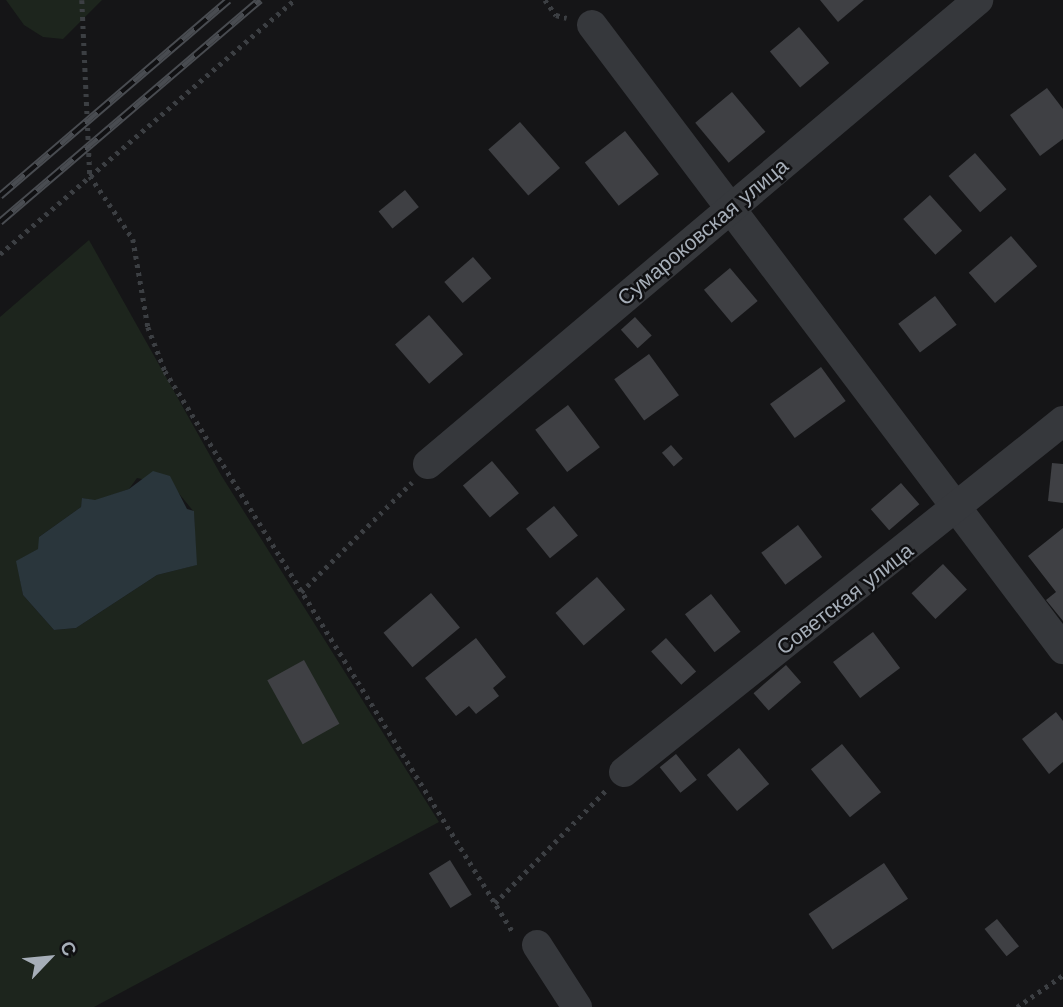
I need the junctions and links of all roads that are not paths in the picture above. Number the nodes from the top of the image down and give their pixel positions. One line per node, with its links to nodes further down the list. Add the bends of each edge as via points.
1 (978, 0): 3 (street, Сумароковская улица)
2 (592, 25): 3 (street)
3 (730, 209): 5 (street, Сумароковская улица); 6 (street)
4 (1063, 421): 6 (street, Советская улица)
5 (428, 464)
6 (958, 510): 7 (street); 8 (street, Советская улица)
7 (1063, 649)
8 (624, 772)
9 (527, 941): 10 (street)
10 (577, 1007)

